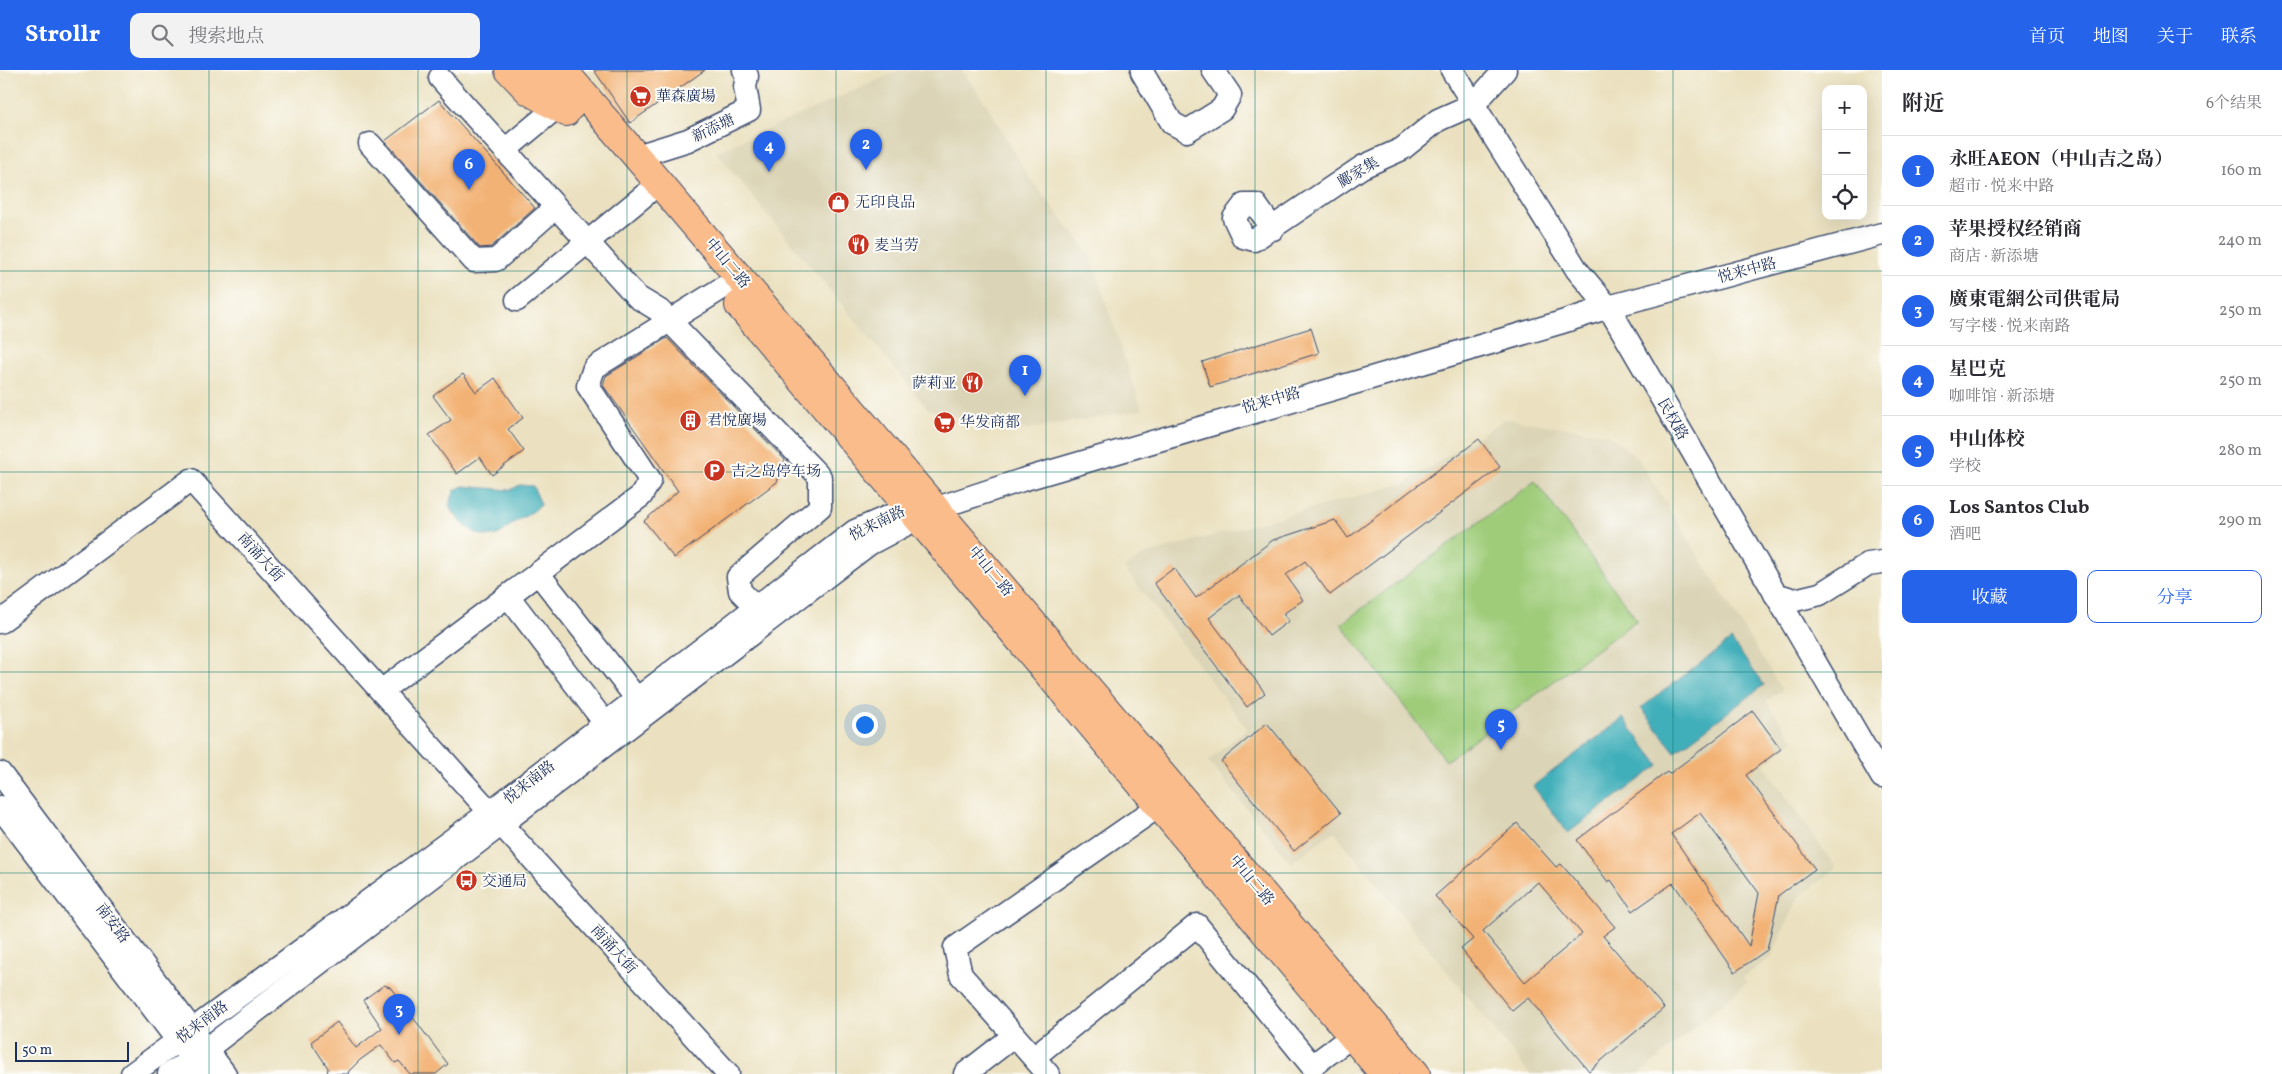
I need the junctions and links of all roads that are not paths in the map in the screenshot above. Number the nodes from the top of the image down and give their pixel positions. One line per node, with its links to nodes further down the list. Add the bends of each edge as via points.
1 (509, 70): 12 (main road, via 529,91)
2 (538, 70): 13 (main road)
3 (563, 70): 13 (main road, 中山二路)
4 (578, 70): 13 (main road)
5 (1143, 70): 6 (street, via 1172,123 1187,131 1222,109 1230,95)
6 (1213, 70)
7 (1452, 70): 11 (street, 民权路)
8 (1505, 70): 11 (street)
9 (749, 72): 16 (street, 新添塘, via 745,88 749,110 688,140)
10 (440, 78): 15 (street)
11 (1474, 104): 19 (street, 鄺家集, via 1438,120 1402,149 1362,167); 24 (street, 民权路, via 1577,270)
12 (557, 107): 13 (main road); 15 (street)
13 (593, 118): 16 (main road, 中山二路); 17 (main road, 中山二路)
14 (370, 144): 18 (street, via 474,262 496,260)
15 (505, 150): 18 (street)
16 (637, 156): 26 (main road, 中山二路)
17 (646, 194): 21 (street); 22 (main road, 中山二路)
18 (556, 207): 21 (street)
19 (1272, 229): 19 (street, 鄺家集, via 1254,240 1243,237 1234,218 1244,206 1256,205)
20 (1882, 234): 24 (street, 悦来中路)
21 (588, 242): 23 (street); 25 (street, via 637,296)
22 (724, 287): 25 (street); 26 (main road, 中山二路)
23 (517, 300)
24 (1609, 306): 26 (street, 悦来中路); 29 (street, 民权路)
25 (670, 321): 28 (street, via 594,368 588,386 650,480 641,496); 31 (street, via 820,477 820,507 738,577 740,591)
26 (923, 508): 31 (street, 悦来南路, via 855,531); 38 (main road, 中山二路); 40 (street, 悦来南路, via 869,544); 53 (main road, 中山二路)
27 (1882, 562): 29 (street, via 1868,564 1820,594 1795,600)
28 (538, 573): 30 (street); 34 (street)
29 (1775, 594): 37 (street, 民权路)
30 (508, 596): 33 (street); 35 (street)
31 (756, 607): 34 (street, 悦来南路)
32 (0, 622): 33 (street, 南涌大街, via 191,480)
33 (381, 691): 40 (street, 南涌大街)
34 (637, 699): 35 (street, 悦来南路)
35 (605, 723): 40 (street, 悦来南路)
36 (0, 773): 41 (street, 南安路)
37 (1882, 777)
38 (1159, 806): 42 (street, via 955,948 961,974); 43 (main road, 中山二路)
39 (0, 807): 41 (street, 南安路)
40 (495, 818): 41 (street, 悦来南路); 45 (street, 悦来南路); 49 (street, 南涌大街)
41 (186, 1034): 45 (street, 南安路); 46 (street, 悦来南路)
42 (1014, 1036): 44 (street); 50 (street)
43 (1352, 1036): 44 (street, via 1312,1066 1197,925); 52 (main road, 中山二路)
44 (1034, 1057): 51 (street)
45 (201, 1061): 47 (street, 悦来南路); 48 (street, 南安路)
46 (132, 1074)
47 (169, 1074)
48 (225, 1074)
49 (728, 1074)
50 (965, 1074)
51 (1048, 1074)
52 (1384, 1074)
53 (1416, 1074)

